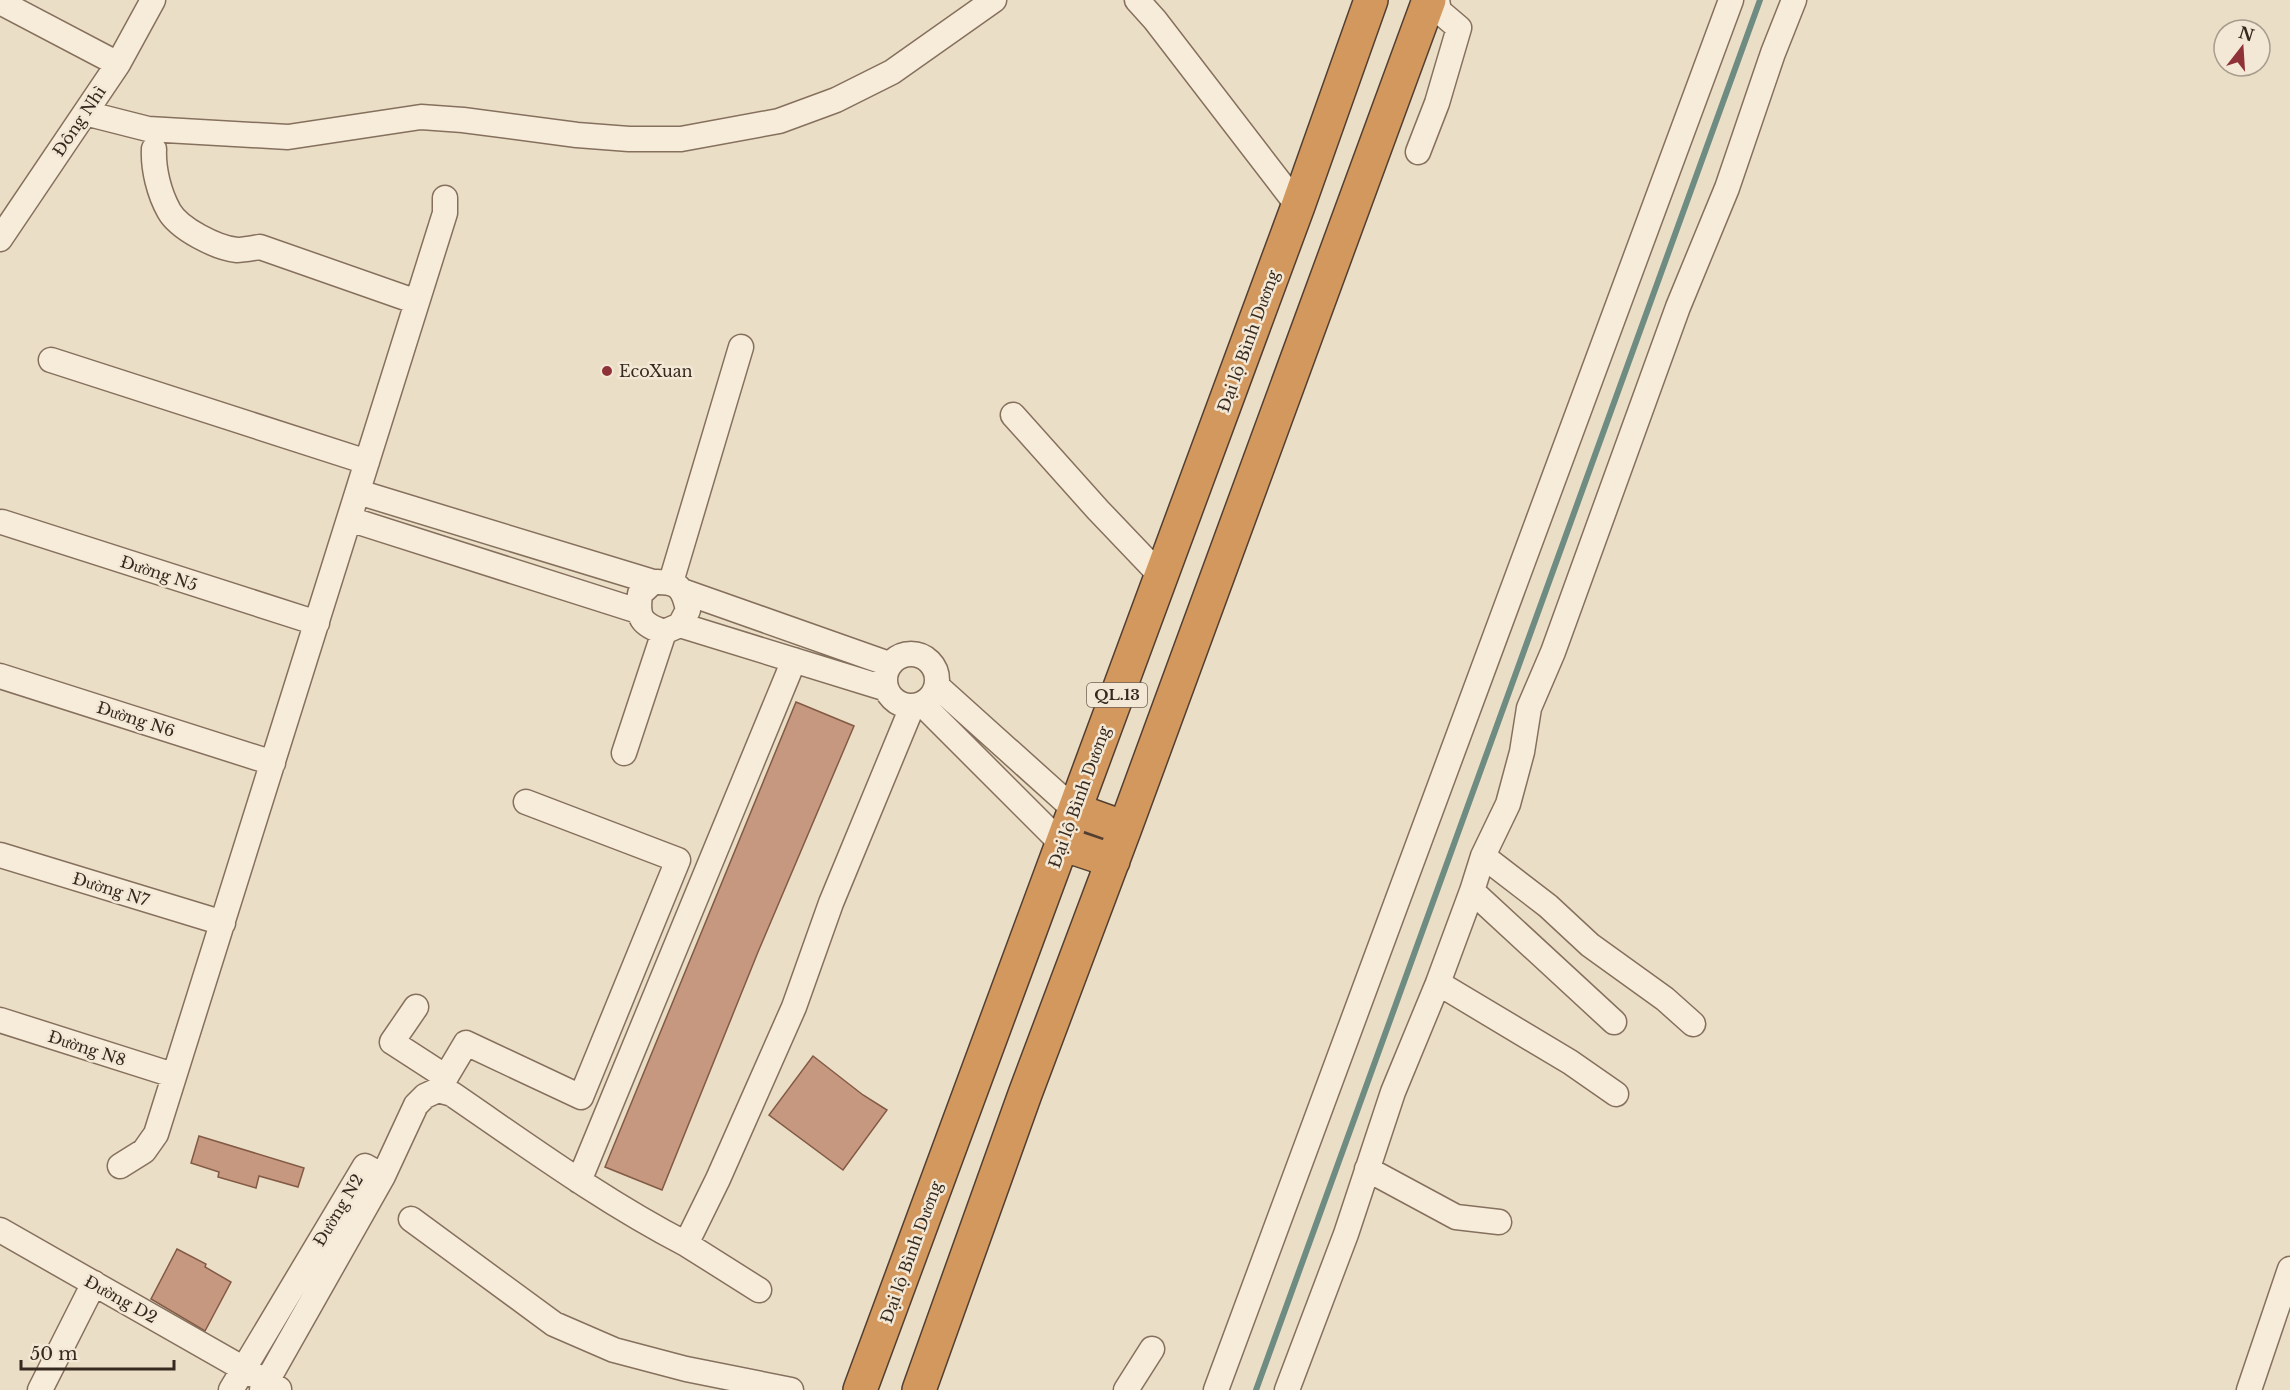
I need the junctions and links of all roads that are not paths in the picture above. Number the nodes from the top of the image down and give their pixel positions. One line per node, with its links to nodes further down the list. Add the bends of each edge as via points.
1 (153, 0): 10 (street, Đông Nhì)
2 (993, 0): 11 (street, via 892,72 836,100 779,121 681,139 598,136 420,117 288,137 148,129)
3 (1137, 0): 15 (street)
4 (1371, 0): 15 (highway, Đại lộ Bình Dương / QL.13)
5 (1429, 0): 38 (highway, QL.13)
6 (1437, 0): 13 (street, via 1439,11 1459,28)
7 (1731, 0): 73 (street)
8 (1794, 0): 41 (street, via 1727,188 1678,307 1529,708 1508,804)
9 (0, 2): 10 (street)
10 (118, 64): 11 (street, Đông Nhì)
11 (85, 113): 16 (street, Đông Nhì)
12 (153, 149): 17 (street, via 153,167 170,213 191,233 237,250 260,247)
13 (1418, 152)
14 (444, 198): 17 (street, via 445,213)
15 (1298, 206): 25 (highway, Đại lộ Bình Dương / QL.13)
16 (0, 239)
17 (417, 302): 21 (street)
18 (741, 346): 26 (street)
19 (51, 360): 21 (street)
20 (1013, 416): 25 (street)
21 (367, 462): 22 (street)
22 (358, 492): 23 (street); 26 (street)
23 (349, 519): 27 (street); 28 (street)
24 (2, 522): 28 (street, Đường N5)
25 (1161, 576): 37 (highway, Đại lộ Bình Dương / QL.13)
26 (670, 586): 27 (street, via 640,594); 29 (street, via 688,609); 32 (street)
27 (638, 612): 29 (street, via 647,626)
28 (317, 623): 35 (street)
29 (672, 628): 30 (street); 34 (street)
30 (794, 660): 32 (street); 56 (street)
31 (0, 676): 35 (street, Đường N6)
32 (887, 676): 33 (street, via 894,702); 33 (street, via 900,656 915,654 927,660 936,671)
33 (924, 699): 37 (street); 39 (street); 60 (street, via 831,903 794,1007)
34 (624, 753)
35 (273, 763): 44 (street)
36 (526, 802): 51 (street, via 678,860 581,1097 466,1043)
37 (1075, 810): 38 (highway); 39 (highway, Đại lộ Bình Dương / QL.13)
38 (1125, 828): 42 (highway, QL.13)
39 (1062, 844): 42 (highway); 70 (highway, Đại lộ Bình Dương / QL.13)
40 (0, 855): 44 (street, Đường N7)
41 (1483, 856): 43 (street); 49 (street)
42 (1113, 861): 71 (highway, QL.13)
43 (1472, 891): 45 (street); 48 (street)
44 (223, 923): 50 (street)
45 (1438, 983): 52 (street); 54 (street, via 1393,1092)
46 (416, 1007): 51 (street, via 392,1042)
47 (0, 1020): 50 (street, Đường N8)
48 (1614, 1022)
49 (1693, 1024)
50 (173, 1075): 53 (street, via 156,1134 144,1151)
51 (442, 1084): 55 (street, via 416,1105); 56 (street)
52 (1616, 1094)
53 (120, 1166)
54 (1367, 1169): 58 (street, via 1456,1217); 74 (street)
55 (383, 1176): 65 (street, Đường N2, via 364,1166); 66 (street, Đường N2)
56 (579, 1181): 60 (street)
57 (411, 1219): 69 (street, via 554,1324 614,1350)
58 (1499, 1222)
59 (0, 1230): 62 (street, Đường D2)
60 (686, 1244): 63 (street)
61 (2290, 1269): 75 (street)
62 (94, 1283): 65 (street, Đường D2); 67 (street)
63 (759, 1290)
64 (1152, 1349): 72 (street)
65 (243, 1367): 66 (street, Đường D2); 68 (street, Đường N2)
66 (270, 1387)
67 (40, 1390)
68 (231, 1390)
69 (791, 1390)
70 (860, 1390)
71 (919, 1390)
72 (1126, 1390)
73 (1216, 1390)
74 (1287, 1390)
75 (2249, 1390)

